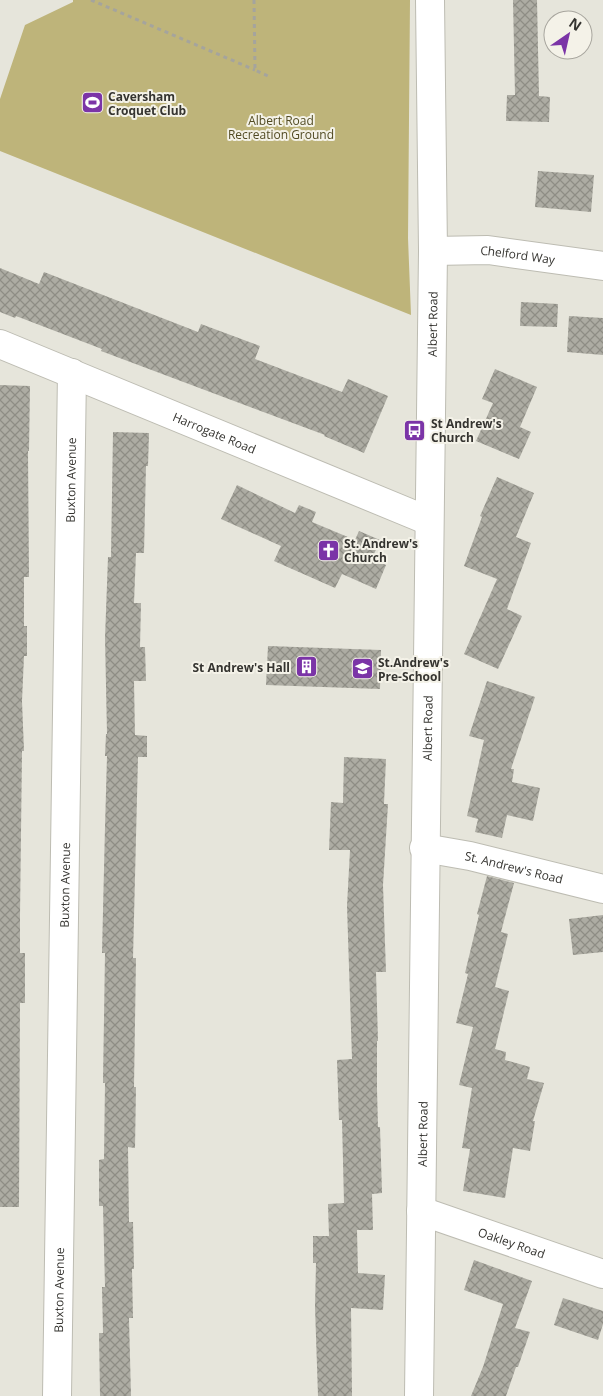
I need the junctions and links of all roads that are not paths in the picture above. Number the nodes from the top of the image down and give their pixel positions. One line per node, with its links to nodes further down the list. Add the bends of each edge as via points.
1 (430, 0): 2 (street, Albert Road)
2 (433, 251): 3 (street, Chelford Way, via 488,250); 6 (street, Albert Road)
3 (603, 266)
4 (0, 344): 5 (street, Harrogate Road)
5 (72, 373): 6 (street, Harrogate Road); 11 (street, Buxton Avenue)
6 (429, 521): 7 (street, Albert Road)
7 (424, 848): 8 (street, St. Andrew's Road); 9 (street, Albert Road)
8 (603, 889)
9 (421, 1212): 10 (street, Oakley Road); 12 (street, Albert Road)
10 (603, 1274)
11 (57, 1396)
12 (419, 1396)

